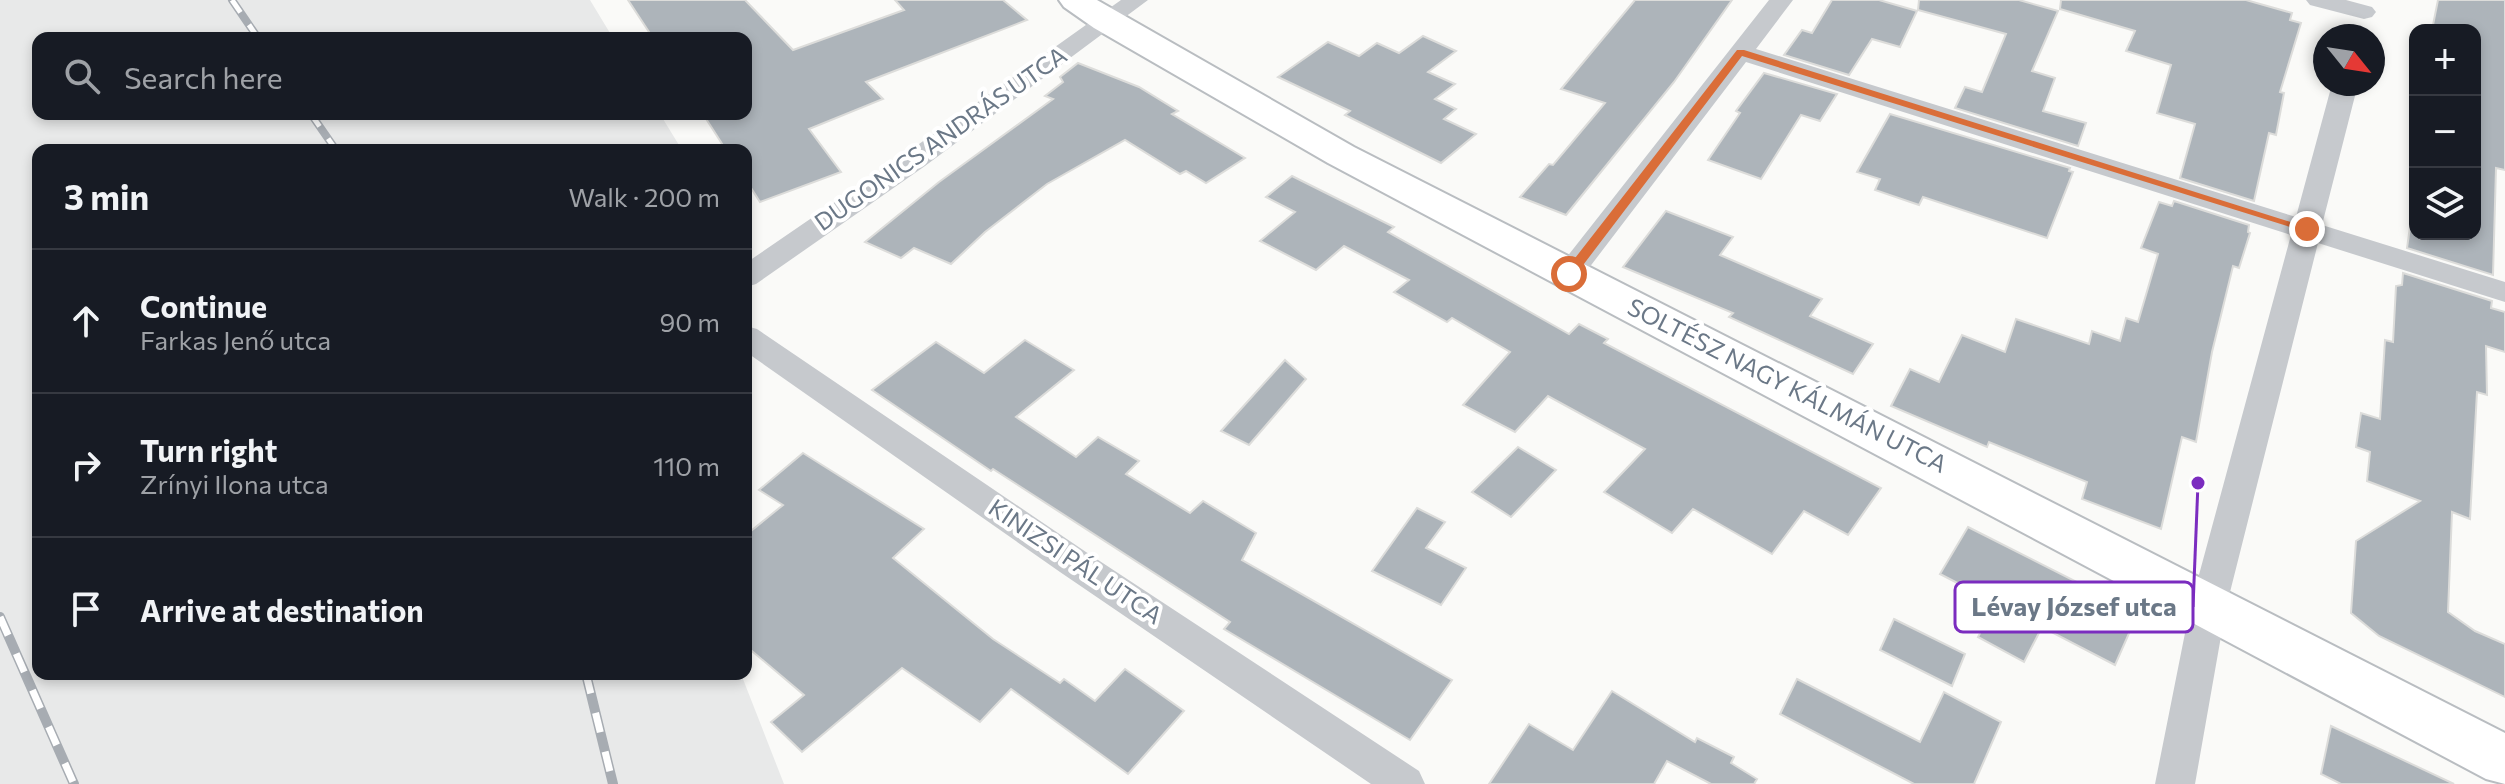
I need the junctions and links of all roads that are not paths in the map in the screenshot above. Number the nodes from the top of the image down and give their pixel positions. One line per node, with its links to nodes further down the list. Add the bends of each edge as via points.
1 (1781, 0): 5 (street)
2 (2318, 0): 3 (street)
3 (2366, 6)
4 (1106, 7): 8 (street, DUGONICS ANDRÁS UTCA); 9 (street, SOLTÉSZ NAGY KÁLMÁN UTCA, via 1341,155)
5 (1740, 52): 7 (street); 9 (street)
6 (2342, 96): 7 (street)
7 (2307, 229): 10 (street); 12 (street)
8 (752, 272)
9 (1569, 274): 12 (street, SOLTÉSZ NAGY KÁLMÁN UTCA)
10 (2505, 292)
11 (752, 341): 14 (street, KINIZSI PÁL UTCA)
12 (2208, 608): 13 (street, SOLTÉSZ NAGY KÁLMÁN UTCA); 15 (street)
13 (2505, 761)
14 (1405, 784)
15 (2175, 784)

